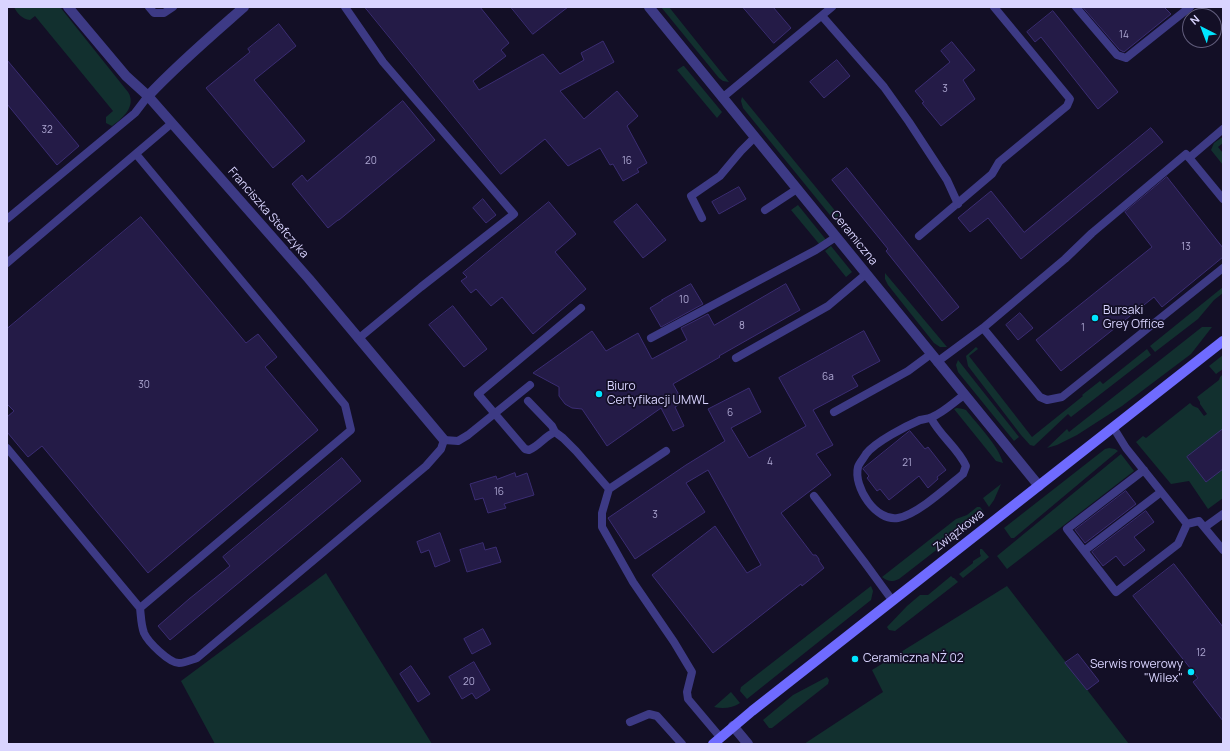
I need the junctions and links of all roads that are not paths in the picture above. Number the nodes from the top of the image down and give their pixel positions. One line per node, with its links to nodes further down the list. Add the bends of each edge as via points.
1 (68, 7): 12 (street, Franciszka Stefczyka, via 126,76)
2 (149, 7): 3 (lane, via 154,13 164,13)
3 (173, 7)
4 (244, 7): 12 (street, via 192,52)
5 (345, 7): 33 (lane, via 383,62 514,214)
6 (649, 7): 13 (street, Ceramiczna)
7 (832, 7): 11 (lane)
8 (994, 7): 21 (lane, via 1070,99 1067,106 999,162 992,174)
9 (1076, 7): 10 (lane, via 1117,55 1126,58)
10 (1190, 7)
11 (822, 16): 13 (lane); 21 (lane, via 884,87 947,180)
12 (148, 96): 14 (street, Franciszka Stefczyka); 24 (lane, via 135,113)
13 (722, 98): 16 (street, Ceramiczna)
14 (172, 123): 17 (lane); 33 (street, Franciszka Stefczyka)
15 (1223, 129): 18 (lane)
16 (755, 137): 19 (street, Ceramiczna); 23 (lane, via 720,176 691,196)
17 (136, 154): 27 (lane); 59 (lane, via 345,405 352,430)
18 (1189, 158): 20 (lane); 31 (lane, via 1186,154 1092,233 1066,260)
19 (797, 188): 22 (lane); 26 (street, Ceramiczna)
20 (1223, 199)
21 (958, 204): 25 (lane)
22 (765, 210)
23 (702, 218)
24 (7, 219)
25 (919, 236)
26 (836, 237): 29 (street, Ceramiczna); 32 (lane)
27 (7, 263)
28 (1223, 268): 31 (lane, via 1062,397 1047,400 1040,397)
29 (866, 274): 35 (lane, via 828,306); 36 (street, Ceramiczna)
30 (581, 308): 41 (lane, via 478,394)
31 (983, 328): 36 (lane)
32 (650, 338)
33 (358, 339): 45 (street, Franciszka Stefczyka)
34 (1223, 341): 43 (street, Związkowa)
35 (736, 358)
36 (934, 358): 38 (street, Ceramiczna); 40 (lane)
37 (530, 385): 41 (lane)
38 (964, 394): 42 (lane); 49 (street, Ceramiczna)
39 (528, 401): 44 (lane, via 552,426)
40 (834, 412)
41 (495, 414): 44 (lane, via 525,449 535,448); 45 (lane, via 458,441)
42 (931, 418): 42 (lane, via 921,420 888,437 868,453 858,466 858,481 863,496 886,517 898,518 912,513 963,474 966,466 963,459)
43 (1113, 427): 48 (lane); 49 (street, Związkowa)
44 (554, 432): 50 (lane, via 563,438)
45 (444, 440): 59 (lane, via 426,466 197,658 177,664 168,659 144,633)
46 (7, 448): 59 (lane)
47 (666, 451): 50 (lane)
48 (1144, 470): 51 (lane); 57 (lane, via 1067,529)
49 (1039, 486): 58 (street, Związkowa)
50 (609, 489): 62 (lane, via 602,513 602,527 633,582 692,672 687,692 688,699)
51 (1161, 492): 54 (lane); 57 (lane)
52 (814, 496): 58 (lane)
53 (1223, 514): 55 (lane)
54 (1187, 524): 55 (lane, via 1199,521); 57 (lane, via 1178,544 1116,592)
55 (1205, 527): 56 (lane)
56 (1223, 550)
57 (1084, 551)
58 (892, 600): 61 (street, Związkowa)
59 (140, 608)
60 (630, 722): 63 (lane, via 649,714 656,716)
61 (733, 726): 62 (street, Związkowa); 64 (street)
62 (716, 741)
63 (682, 744)
64 (748, 744)

